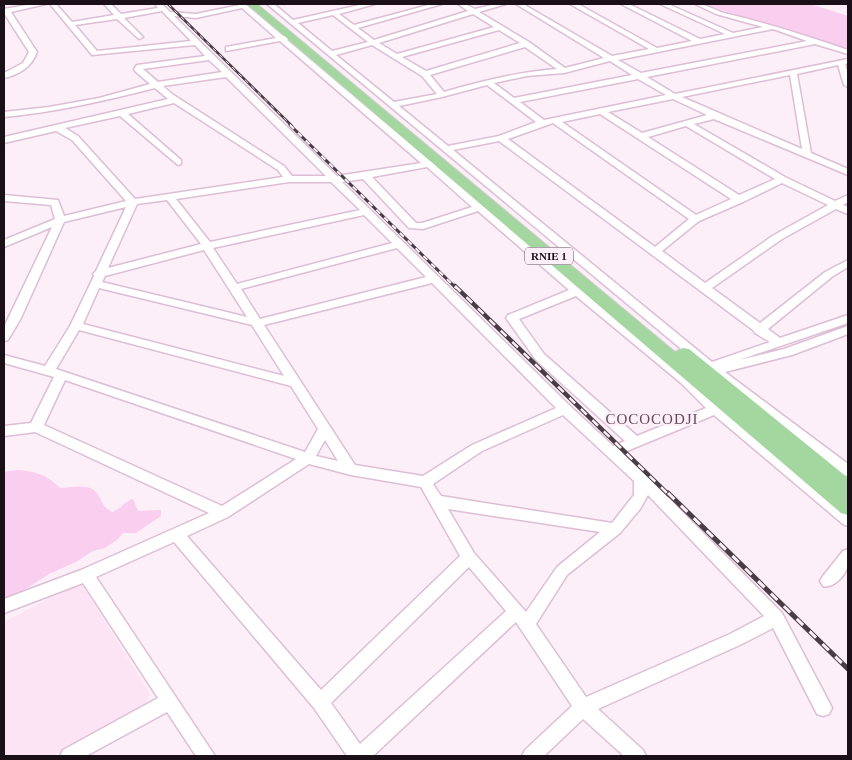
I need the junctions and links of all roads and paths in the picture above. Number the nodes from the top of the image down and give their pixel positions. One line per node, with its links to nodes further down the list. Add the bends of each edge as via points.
1 (44, 4): 17 (street)
2 (53, 4): 25 (street)
3 (107, 4): 21 (street)
4 (262, 4): 114 (highway, RNIE 1)
5 (270, 4): 30 (street)
6 (372, 4): 20 (street)
7 (439, 4): 27 (street)
8 (461, 4): 18 (street)
9 (503, 4): 18 (street)
10 (519, 4): 44 (street)
11 (577, 4): 39 (street)
12 (624, 4): 26 (street)
13 (663, 4): 22 (street)
14 (698, 4): 19 (street)
15 (246, 5): 16 (street, via 196,16); 30 (highway, RNIE 1)
16 (163, 9): 21 (street); 35 (street)
17 (5, 11): 50 (street, via 33,52 24,66)
18 (473, 11): 28 (street); 36 (street)
19 (718, 13): 22 (street); 29 (street)
20 (335, 14): 27 (street); 30 (street)
21 (118, 16): 25 (street); 32 (street)
22 (692, 16): 23 (street); 31 (street)
23 (683, 19)
24 (674, 22): 26 (street)
25 (71, 24): 35 (street, via 95,53)
26 (664, 25): 33 (street)
27 (353, 27): 36 (street)
28 (500, 28): 37 (street); 42 (street)
29 (773, 28): 31 (street); 34 (street)
30 (289, 33): 38 (street); 41 (street); 76 (highway, RNIE 1)
31 (732, 35): 33 (street)
32 (139, 37)
33 (698, 41): 39 (street)
34 (817, 41): 40 (street); 51 (street)
35 (197, 43): 43 (street)
36 (374, 43): 41 (street); 42 (street)
37 (526, 44): 46 (street); 49 (street)
38 (230, 49)
39 (656, 50): 44 (street)
40 (848, 52)
41 (330, 54): 60 (street)
42 (397, 56): 49 (street)
43 (211, 57): 48 (street); 53 (street, via 138,68)
44 (610, 59): 46 (street); 51 (street)
45 (845, 61): 47 (street); 54 (street)
46 (564, 71): 52 (street)
47 (793, 71): 56 (street); 75 (street)
48 (228, 74): 53 (street); 82 (street)
49 (425, 74): 55 (street)
50 (4, 76)
51 (639, 76): 56 (street); 58 (street)
52 (488, 82): 55 (street); 58 (street)
53 (155, 85): 57 (street); 59 (street)
54 (848, 85)
55 (442, 95): 60 (street)
56 (673, 96): 61 (street); 64 (street)
57 (176, 100): 63 (street); 80 (street, via 281,168)
58 (512, 101): 68 (street)
59 (85, 103): 62 (street); 65 (street)
60 (392, 105): 76 (street)
61 (601, 111): 67 (street); 71 (street)
62 (4, 114)
63 (123, 114): 65 (street); 77 (street)
64 (715, 116): 69 (street); 75 (street)
65 (99, 119): 66 (street)
66 (88, 121): 70 (street); 72 (street)
67 (555, 121): 68 (street); 92 (street)
68 (542, 123): 73 (street)
69 (688, 124): 71 (street); 81 (street)
70 (56, 127): 72 (street); 74 (street)
71 (641, 136): 86 (street)
72 (75, 138): 87 (street)
73 (501, 138): 76 (street); 97 (street)
74 (4, 140)
75 (807, 155): 78 (street)
76 (438, 158): 79 (street); 89 (street); 114 (highway, RNIE 1); 114 (street)
77 (178, 162)
78 (848, 172)
79 (366, 176): 82 (street); 89 (street, via 413,226 423,226)
80 (289, 179): 82 (street); 83 (street)
81 (782, 179): 86 (street); 88 (street)
82 (336, 180): 91 (street)
83 (169, 196): 87 (street); 96 (street)
84 (4, 198): 93 (street, via 55,202)
85 (848, 198): 88 (street)
86 (740, 200): 92 (street)
87 (133, 202): 93 (street); 99 (street)
88 (836, 205): 90 (street); 102 (street, via 778,237)
89 (481, 207): 103 (street)
90 (848, 211)
91 (366, 212): 95 (street); 96 (street)
92 (695, 219): 97 (street)
93 (60, 220): 94 (street); 109 (street)
94 (4, 244)
95 (398, 244): 100 (street); 101 (street)
96 (207, 246): 99 (street); 101 (street)
97 (655, 252): 102 (street)
98 (848, 264): 107 (street, via 829,274)
99 (97, 279): 105 (street); 106 (street)
100 (433, 279): 105 (street); 117 (street)
101 (234, 288): 105 (street)
102 (704, 288): 107 (street)
103 (577, 291): 114 (street); 121 (street, via 512,318 540,357)
104 (848, 320): 110 (street)
105 (257, 323): 115 (street)
106 (76, 326): 112 (street); 115 (street)
107 (759, 330): 110 (street)
108 (848, 330): 114 (street, via 780,354)
109 (4, 337)
110 (778, 342): 114 (street)
111 (4, 360): 112 (street)
112 (49, 370): 113 (street)
113 (62, 374): 118 (street); 123 (street)
114 (699, 374): 116 (highway, RNIE 1); 125 (street)
115 (295, 384): 119 (street)
116 (726, 405): 121 (street); 128 (highway, RNIE 1); 130 (highway, RNIE 1); 132 (street)
117 (565, 409): 122 (street); 127 (street, via 478,448)
118 (36, 427): 120 (street); 131 (street)
119 (324, 429): 123 (street); 124 (street)
120 (4, 430)
121 (635, 442): 122 (street)
122 (611, 452): 126 (street)
123 (308, 458): 124 (street); 131 (street)
124 (352, 470): 127 (street)
125 (848, 471)
126 (641, 479): 133 (street, via 640,496); 140 (street)
127 (425, 482): 129 (street)
128 (848, 489)
129 (436, 501): 133 (street); 136 (street)
130 (848, 507)
131 (224, 513): 134 (street)
132 (848, 520)
133 (615, 529): 141 (street, via 562,571)
134 (177, 535): 137 (street); 143 (street)
135 (848, 555): 138 (street)
136 (469, 557): 141 (street); 143 (street)
137 (86, 575): 139 (street); 142 (street)
138 (828, 581)
139 (4, 606)
140 (776, 618): 144 (street); 145 (street)
141 (521, 619): 144 (street); 148 (street)
142 (168, 702): 146 (street); 147 (street)
143 (320, 702): 148 (street)
144 (583, 707): 149 (street); 150 (street)
145 (823, 708)
146 (75, 755)
147 (206, 756)
148 (359, 756)
149 (531, 756)
150 (637, 756)

